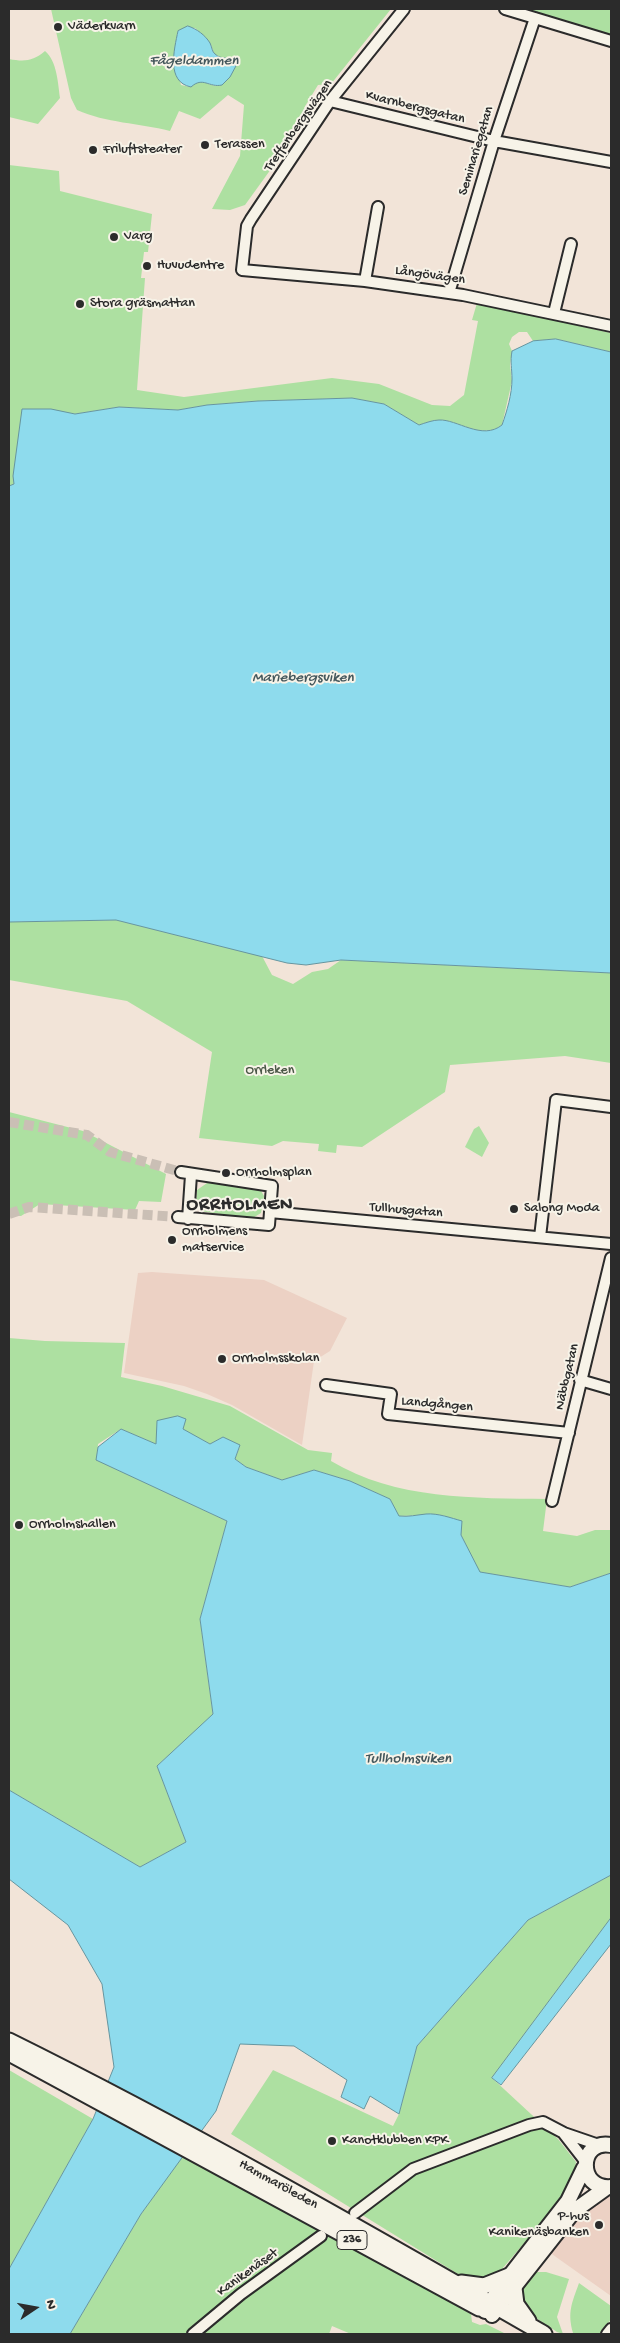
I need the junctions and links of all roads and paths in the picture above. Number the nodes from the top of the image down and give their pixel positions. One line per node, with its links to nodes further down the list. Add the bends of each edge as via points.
1 (404, 9): 5 (street, Treffenbergsvägen)
2 (506, 9): 3 (street)
3 (535, 18): 4 (street); 6 (street, Seminariegatan)
4 (611, 41)
5 (330, 101): 6 (street, Kvarnbergsgatan); 10 (street, Treffenbergsvägen, via 247,226)
6 (494, 141): 7 (street, Kvarnbergsgatan); 12 (street, Seminariegatan)
7 (611, 162)
8 (378, 207): 11 (street)
9 (571, 244): 13 (street)
10 (242, 270): 11 (street, Långövägen)
11 (365, 280): 12 (street, Långövägen)
12 (449, 294): 13 (street, Långövägen)
13 (554, 313): 14 (street, Långövägen)
14 (611, 326)
15 (611, 1107): 17 (street, via 556,1100)
16 (270, 1212): 16 (street, via 272,1186 186,1173 183,1218 269,1225); 17 (street, Tullhusgatan)
17 (540, 1237): 18 (street, Tullhusgatan)
18 (611, 1244)
19 (611, 1258): 20 (street, Näbbgatan)
20 (580, 1380): 22 (street); 23 (street, Näbbgatan)
21 (326, 1385): 23 (street, Landgången, via 391,1394 388,1414)
22 (611, 1389)
23 (569, 1433): 24 (street, Näbbgatan)
24 (552, 1502)
25 (9, 2041): 27 (main road, Hammaröleden / 236)
26 (9, 2053): 27 (main road, Hammaröleden / 236)
27 (82, 2085): 30 (main road, Hammaröleden / 236)
28 (564, 2133): 29 (street); 31 (street); 33 (street, via 543,2122 483,2141 413,2169)
29 (608, 2144): 31 (street, via 591,2150)
30 (222, 2161): 35 (main road, Hammaröleden / 236); 37 (main road, Hammaröleden / 236)
31 (585, 2164): 32 (street, via 590,2181); 36 (street, via 568,2201)
32 (610, 2187): 36 (street, via 574,2211)
33 (355, 2213)
34 (321, 2236): 40 (street, Kanikenäset, via 241,2294)
35 (453, 2282): 36 (main road, via 484,2286); 37 (main road, Hammaröleden / 236)
36 (512, 2282): 37 (street); 39 (main road, via 516,2304)
37 (491, 2310): 39 (main road, Hammaröleden / 236)
38 (611, 2329): 41 (street)
39 (536, 2333)
40 (194, 2334)
41 (607, 2334)

